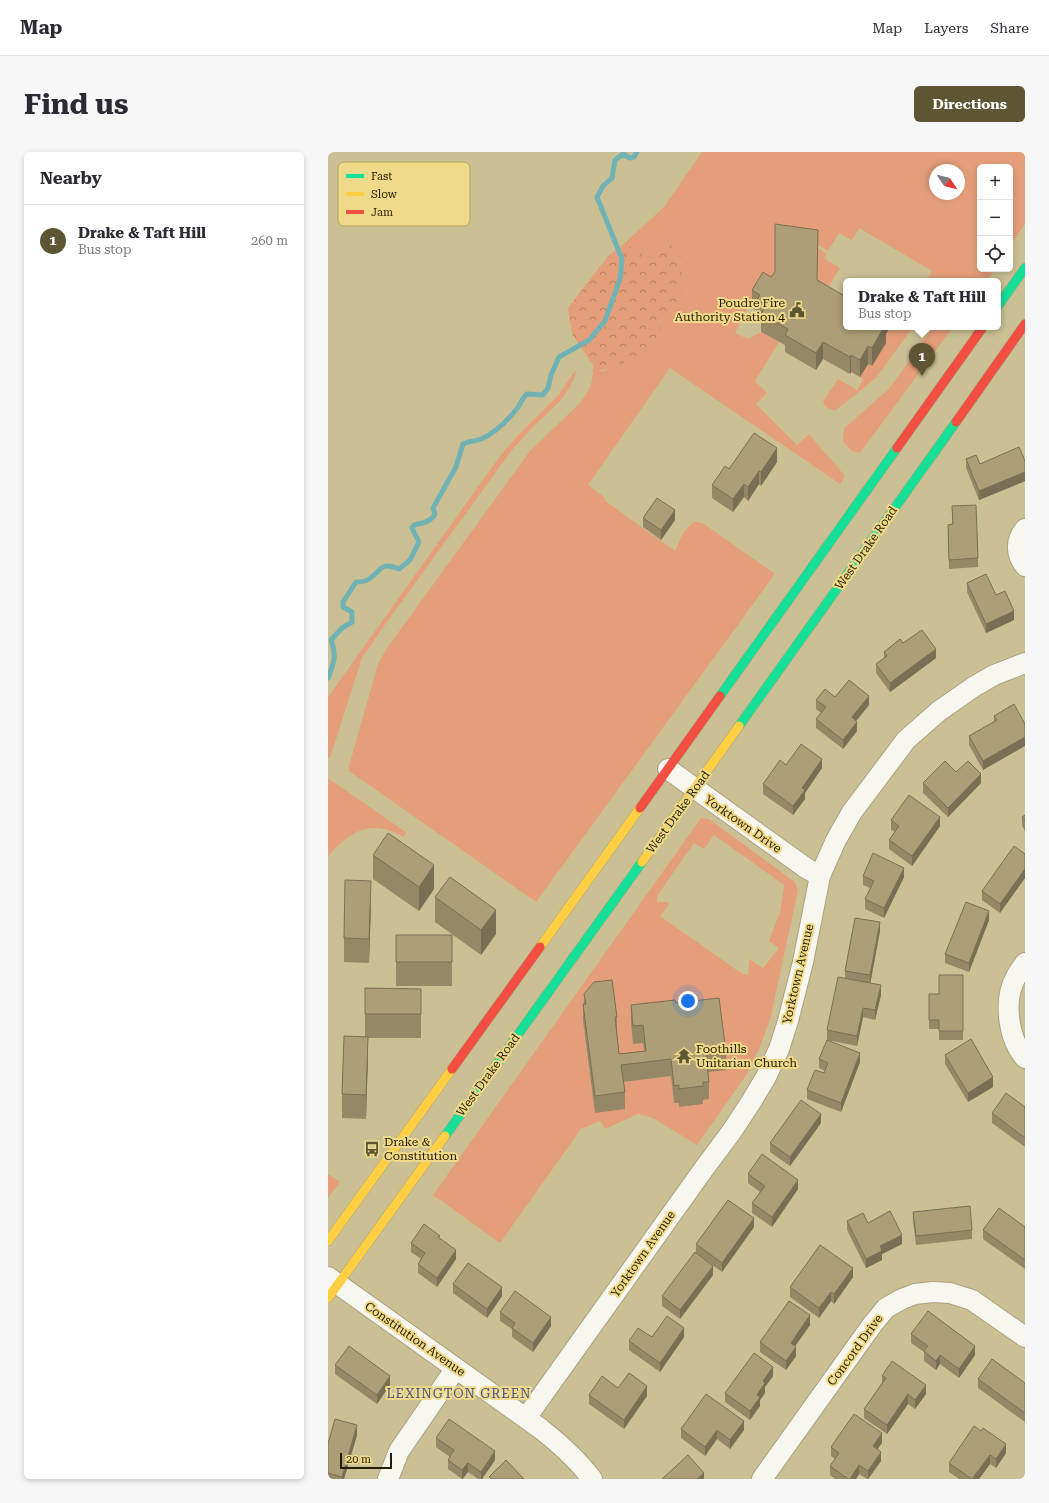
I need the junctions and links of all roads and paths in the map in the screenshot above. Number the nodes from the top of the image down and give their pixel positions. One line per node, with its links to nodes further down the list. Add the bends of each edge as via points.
1 (1025, 268): 2 (main road)
2 (1001, 302)
3 (1025, 324): 9 (main road, West Drake Road)
4 (981, 330): 8 (main road)
5 (1025, 529): 6 (street, via 1018,542 1020,559)
6 (1025, 566)
7 (1025, 663): 10 (street, Yorktown Avenue, via 994,675 975,686 906,740 852,812)
8 (668, 769): 9 (street, Yorktown Drive); 13 (main road)
9 (695, 789): 10 (street, Yorktown Drive); 14 (main road, West Drake Road)
10 (820, 876): 17 (street, Yorktown Avenue, via 788,1021 779,1050 766,1077 732,1131)
11 (1025, 963): 12 (street, via 1016,977 1009,1011 1013,1033)
12 (1025, 1058)
13 (328, 1241)
14 (331, 1286): 16 (street, Constitution Avenue)
15 (1025, 1338): 20 (street, Concord Drive, via 972,1300 950,1293 915,1294 902,1299 886,1308 872,1325)
16 (456, 1368): 17 (street, Constitution Avenue); 18 (street, via 399,1451)
17 (526, 1418): 19 (street, Constitution Avenue, via 560,1444 581,1464)
18 (388, 1479)
19 (592, 1479)
20 (762, 1479)

